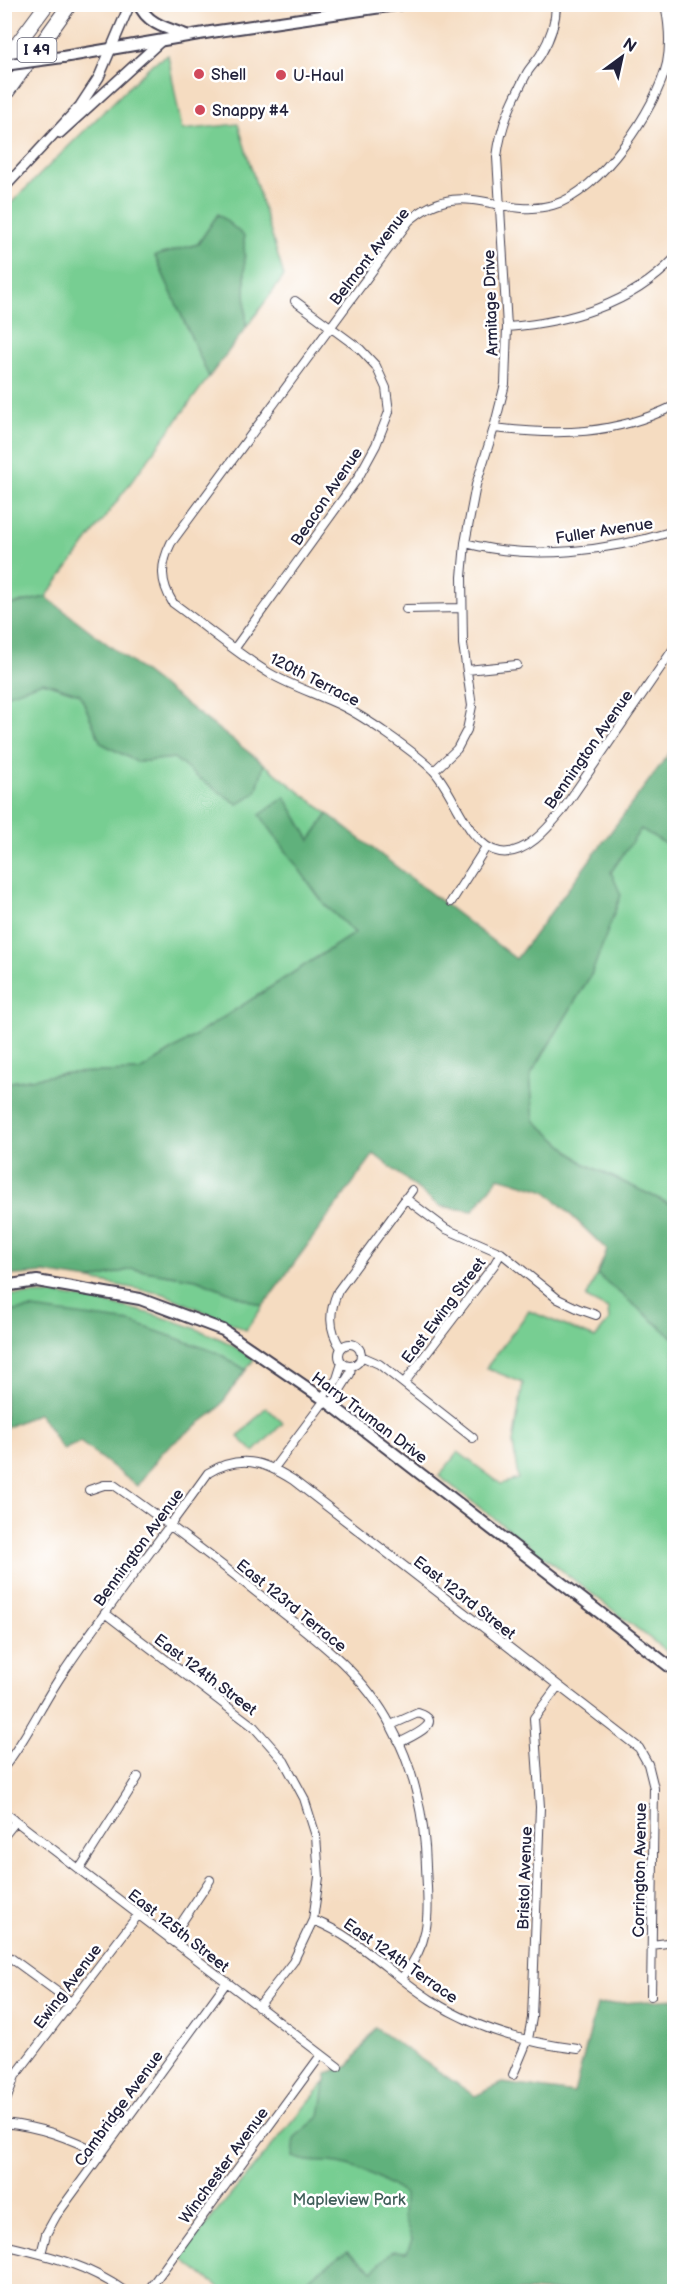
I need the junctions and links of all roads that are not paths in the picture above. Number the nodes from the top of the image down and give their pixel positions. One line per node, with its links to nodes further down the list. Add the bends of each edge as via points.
1 (46, 4): 11 (highway, I 49)
2 (70, 4): 12 (highway, I 49)
3 (130, 4): 10 (street)
4 (140, 4): 8 (main road, via 144,15 154,23)
5 (402, 4): 8 (main road)
6 (556, 4): 15 (street, Armitage Drive, via 550,36 500,132)
7 (665, 4): 15 (street, Belmont Avenue, via 669,44 662,80 633,132 613,158 570,199 536,208)
8 (189, 37): 9 (main road)
9 (161, 41): 10 (main road); 13 (street, via 64,131)
10 (110, 50): 11 (main road, bridge); 13 (street, via 99,77 80,106)
11 (4, 63)
12 (4, 96)
13 (45, 142): 14 (street)
14 (4, 188)
15 (500, 204): 18 (street, Armitage Drive); 19 (street, Belmont Avenue, via 454,199 418,214)
16 (675, 259): 18 (street, via 648,282 598,309 567,320)
17 (295, 301): 19 (street, Beacon Avenue)
18 (507, 327): 21 (street, Armitage Drive, via 504,384)
19 (330, 328): 23 (street, Belmont Avenue); 27 (street, Beacon Avenue, via 376,366 386,388 388,412 358,478)
20 (675, 406): 21 (street, via 614,428 577,433)
21 (494, 428): 24 (street, Armitage Drive, via 476,485)
22 (675, 531): 24 (street, Fuller Avenue, via 585,550 517,551)
23 (175, 538): 27 (street, 120th Terrace, via 164,558 166,592 173,603)
24 (465, 543): 26 (street, Armitage Drive)
25 (406, 609): 26 (street)
26 (462, 609): 30 (street, Armitage Drive)
27 (235, 648): 31 (street, 120th Terrace, via 270,673 357,715)
28 (675, 648): 32 (street, Bennington Avenue, via 548,829 512,852)
29 (516, 665): 30 (street)
30 (468, 670): 31 (street, Armitage Drive, via 472,706 467,730 457,749)
31 (434, 771): 32 (street, 120th Terrace)
32 (486, 847): 33 (street)
33 (452, 902)
34 (412, 1190): 35 (street)
35 (405, 1198): 36 (street, via 446,1229); 39 (street, via 333,1301 332,1332)
36 (501, 1253): 38 (street, via 558,1299); 43 (street, East Ewing Street)
37 (4, 1286): 44 (main road, Harry Truman Drive, via 37,1281 140,1299 223,1330)
38 (596, 1315)
39 (341, 1348): 40 (street, via 355,1345); 41 (street)
40 (362, 1356): 42 (street); 43 (street)
41 (342, 1364): 42 (street); 44 (street)
42 (351, 1366): 44 (street, via 350,1374)
43 (404, 1383): 45 (street)
44 (326, 1401): 46 (street); 50 (main road, Harry Truman Drive)
45 (473, 1438)
46 (274, 1468): 48 (street, Bennington Avenue, via 249,1460 223,1464 208,1473); 51 (street, East 123rd Street)
47 (88, 1490): 48 (street, East 123rd Terrace, via 114,1485)
48 (171, 1525): 49 (street, Bennington Avenue); 52 (street, East 123rd Terrace, via 331,1652)
49 (106, 1614): 55 (street, Bennington Avenue, via 56,1683 21,1746); 63 (street, East 124th Street, via 254,1727 284,1761 304,1798 316,1836 319,1876)
50 (675, 1670)
51 (558, 1686): 54 (street, East 123rd Street); 73 (street, Bristol Avenue, via 534,1718 540,1808)
52 (391, 1725): 53 (street, East 123rd Terrace); 53 (street, via 418,1713 428,1720 425,1730)
53 (399, 1743): 68 (street, East 123rd Terrace, via 421,1814 428,1916 421,1949)
54 (639, 1748): 66 (street, Corrington Avenue, via 654,1788)
55 (4, 1767)
56 (138, 1777): 60 (street)
57 (4, 1812): 58 (street, East 125th Street)
58 (16, 1821): 59 (street); 60 (street, East 125th Street)
59 (4, 1836)
60 (79, 1870): 62 (street, East 125th Street)
61 (210, 1880): 64 (street)
62 (138, 1915): 64 (street, East 125th Street); 71 (street, Ewing Avenue)
63 (313, 1920): 68 (street, East 124th Terrace, via 351,1938); 72 (street, via 293,1962)
64 (170, 1940): 69 (street, East 125th Street)
65 (675, 1942): 66 (street)
66 (652, 1945): 70 (street, Corrington Avenue)
67 (4, 1953): 71 (street)
68 (402, 1978): 73 (street, East 124th Terrace, via 457,2015)
69 (226, 1983): 72 (street, East 125th Street); 80 (street, Cambridge Avenue)
70 (651, 1996)
71 (71, 2002): 78 (street, Ewing Avenue, via 15,2076)
72 (258, 2007): 75 (street, East 125th Street)
73 (528, 2040): 74 (street, East 124th Terrace); 77 (street, Bristol Avenue)
74 (578, 2049)
75 (321, 2055): 76 (street, East 125th Street); 84 (street, Winchester Avenue)
76 (338, 2067)
77 (513, 2075)
78 (4, 2106)
79 (4, 2123): 80 (street, via 51,2132)
80 (100, 2154): 82 (street, Cambridge Avenue, via 56,2216)
81 (4, 2245): 82 (street)
82 (41, 2254): 83 (street, via 67,2260)
83 (126, 2292)
84 (147, 2292)

